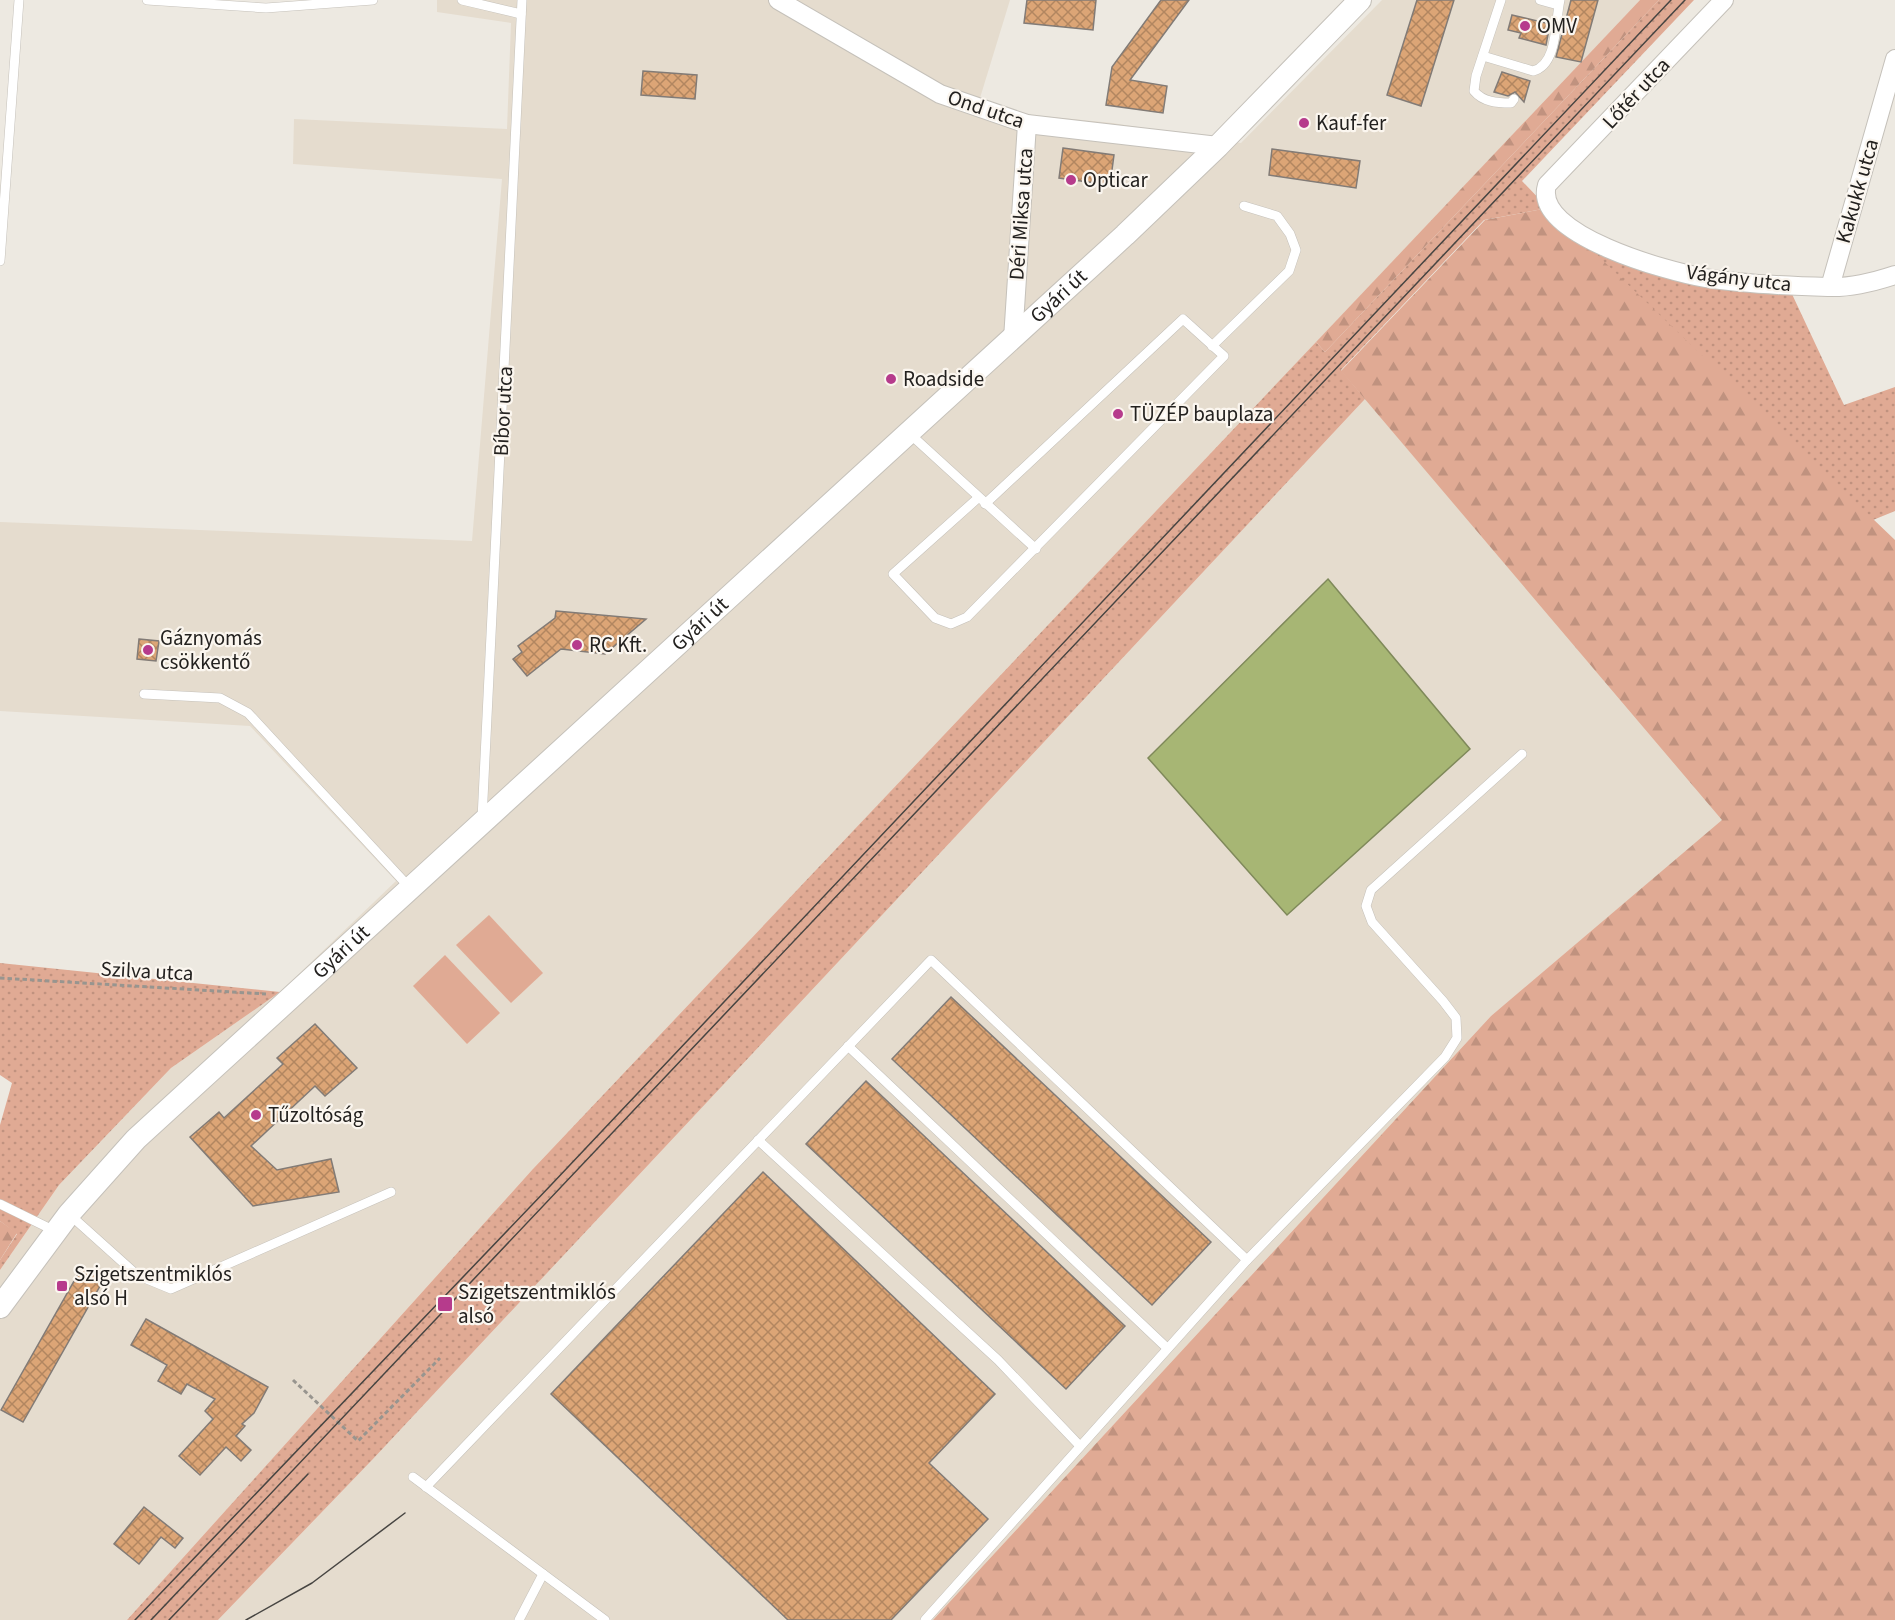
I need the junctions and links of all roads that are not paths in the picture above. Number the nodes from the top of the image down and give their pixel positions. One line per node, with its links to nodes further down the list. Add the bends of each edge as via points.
1 (19, 0): 22 (lane)
2 (147, 0): 3 (lane, via 266,8)
3 (373, 0)
4 (462, 0): 12 (lane)
5 (522, 0): 12 (lane, Bíbor utca)
6 (778, 0): 18 (street, Ond utca, via 940,94)
7 (1360, 0): 19 (street, Gyári út)
8 (1501, 0): 13 (lane)
9 (1540, 0): 11 (lane)
10 (1724, 0): 20 (street, Lőtér utca)
11 (1559, 2): 13 (lane, via 1547,61 1541,69 1518,71)
12 (520, 14): 32 (lane, Bíbor utca)
13 (1483, 56): 17 (lane, via 1474,91)
14 (1895, 60): 24 (street, Kakukk utca)
15 (1503, 95): 17 (lane)
16 (1514, 99): 17 (lane, via 1511,103)
17 (1493, 102)
18 (1027, 124): 19 (street, Ond utca); 25 (street, Déri Miksa utca)
19 (1218, 146): 25 (street, Gyári út)
20 (1547, 185): 24 (street, Vágány utca, via 1547,201 1567,225 1647,264 1705,278)
21 (1244, 206): 26 (lane, via 1277,216 1296,250 1289,271)
22 (0, 261)
23 (1895, 275): 24 (street, Vágány utca, via 1869,283)
24 (1830, 287)
25 (1013, 339): 27 (street, Gyári út)
26 (1212, 345): 28 (lane, via 1183,320); 29 (lane, via 1224,356)
27 (910, 434): 28 (lane); 32 (street, Gyári út)
28 (981, 501): 29 (lane); 29 (lane, via 893,574 935,618 951,624 967,617)
29 (1036, 549)
30 (144, 694): 33 (lane, via 220,698 248,712)
31 (1522, 754): 39 (lane, via 1371,890 1366,906 1371,922 1456,1018 1457,1038 1445,1057)
32 (482, 822): 33 (street, Gyári út)
33 (411, 888): 38 (street, Gyári út, via 136,1139)
34 (848, 1047): 35 (lane); 39 (lane, via 931,960); 41 (lane)
35 (758, 1140): 42 (lane, via 998,1360); 44 (lane)
36 (391, 1192): 38 (lane, via 171,1289 137,1275)
37 (0, 1204): 38 (lane)
38 (62, 1223): 40 (street, Gyári út)
39 (1247, 1260): 41 (lane)
40 (0, 1307)
41 (1167, 1348): 42 (lane)
42 (1080, 1446): 48 (lane)
43 (413, 1477): 44 (lane)
44 (426, 1487): 45 (lane)
45 (543, 1574): 46 (lane); 47 (lane)
46 (519, 1620)
47 (605, 1620)
48 (925, 1620)

